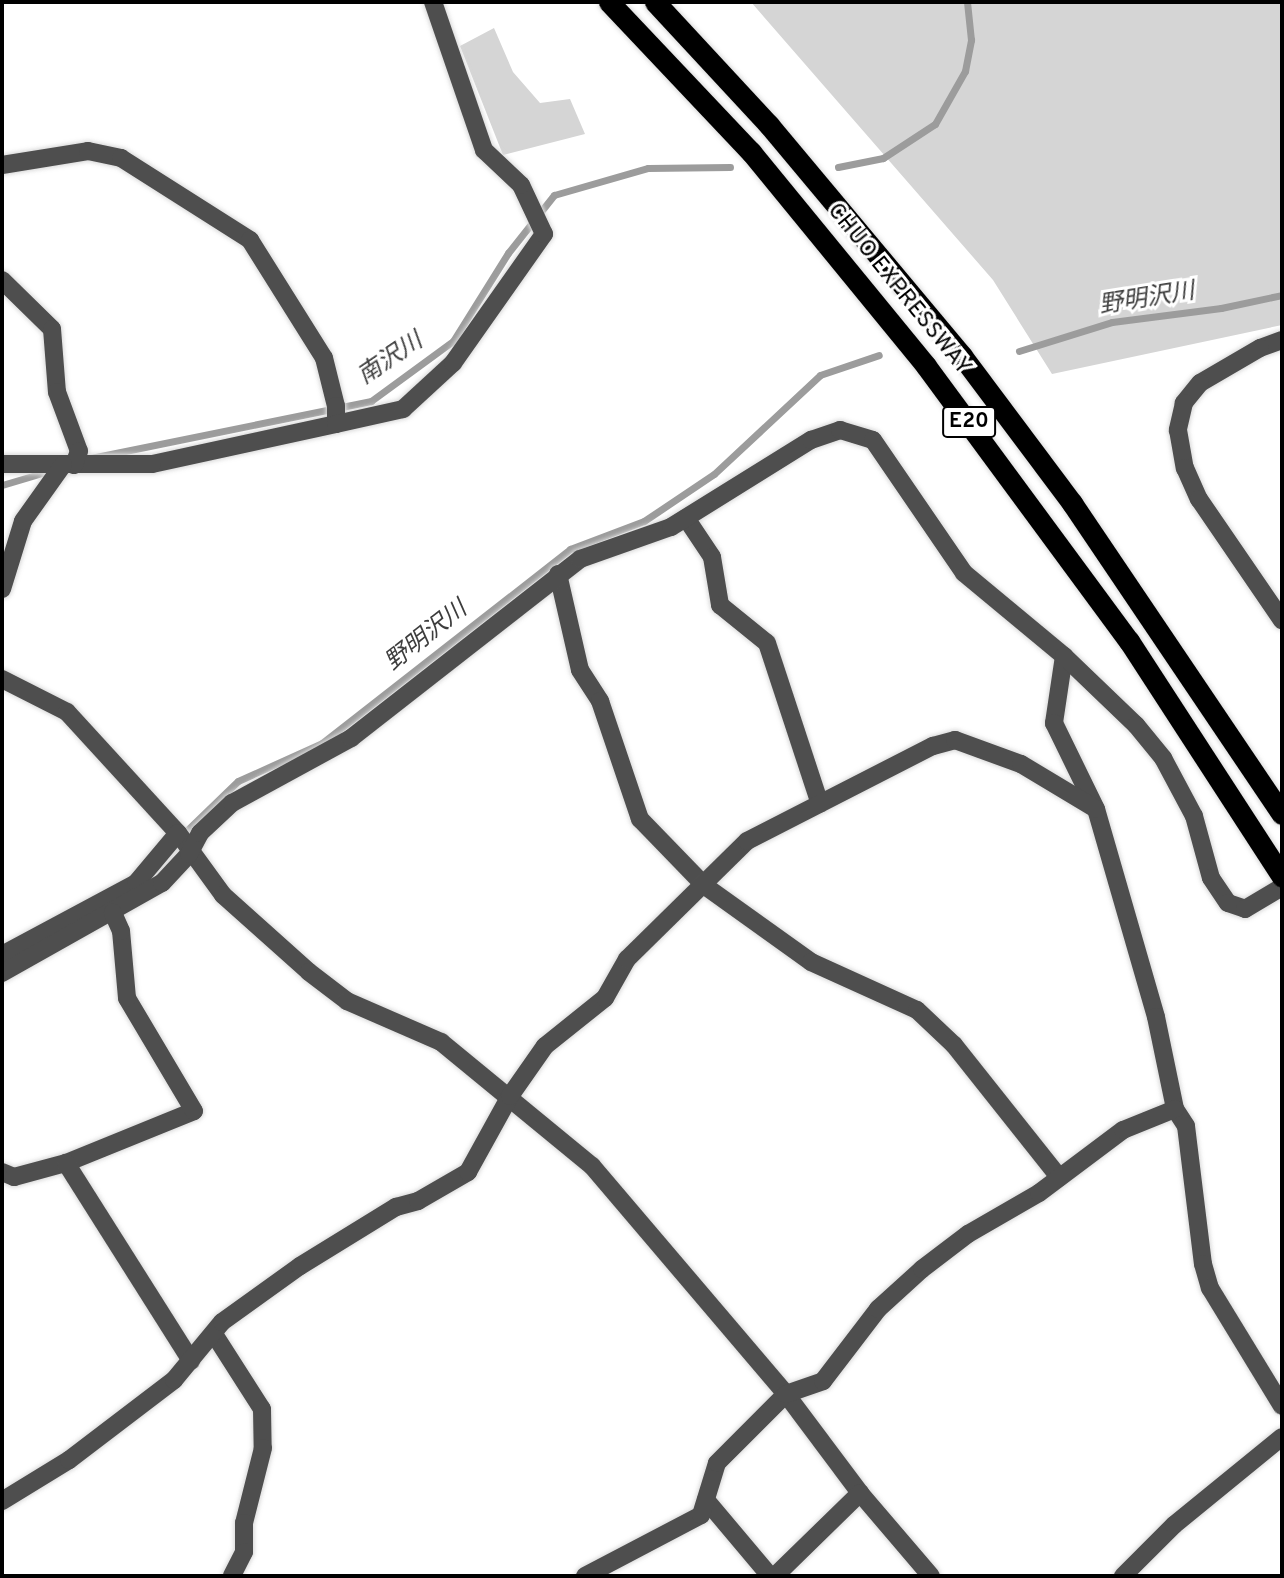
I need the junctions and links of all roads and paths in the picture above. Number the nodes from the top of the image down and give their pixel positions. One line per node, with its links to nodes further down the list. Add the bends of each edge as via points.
1 (433, 2): 7 (street, via 484,150 521,185 544,234 443,373 403,410)
2 (609, 2): 21 (highway, CHUO EXPRESSWAY / E20, via 751,152 926,366 1129,641)
3 (655, 2): 18 (highway, CHUO EXPRESSWAY / E20, via 777,134 962,356 1080,514)
4 (2, 165): 7 (street, via 88,151 121,158 250,240 324,358)
5 (2, 280): 9 (street, via 52,329 57,392 79,451)
6 (1282, 340): 13 (street, via 1200,383 1184,403 1178,430 1185,468 1199,499)
7 (336, 424): 9 (street, via 152,464)
8 (2, 464): 9 (street)
9 (68, 465): 12 (street, via 23,522)
10 (686, 518): 11 (street, via 580,559); 14 (street, via 811,440 840,430 873,440 964,573); 16 (street, via 712,557 720,605 767,643)
11 (558, 574): 20 (street, via 351,738 232,803 200,833); 22 (street, via 580,670 600,701 640,819)
12 (2, 589)
13 (1282, 620)
14 (1064, 656): 17 (street, via 1054,723); 23 (street, via 1136,725 1163,758 1194,816 1211,878 1228,903 1245,908)
15 (2, 679): 19 (street, via 67,712)
16 (820, 804): 17 (street, via 933,746 955,740 1021,764); 22 (street, via 747,841)
17 (1096, 808): 28 (street, via 1156,1017)
18 (1282, 814)
19 (178, 833): 20 (street); 25 (street, via 136,883)
20 (190, 854): 24 (street, via 162,883); 27 (street, via 261,931 347,1001 441,1042)
21 (1282, 877)
22 (705, 886): 27 (street, via 627,959 605,998 545,1046); 31 (street, via 811,962 917,1010 954,1045)
23 (1282, 887)
24 (113, 913): 26 (street); 29 (street, via 121,931 128,998 194,1111)
25 (2, 955)
26 (2, 973)
27 (510, 1096): 32 (street, via 468,1172 350,1233 222,1322); 34 (street, via 625,1200)
28 (1175, 1109): 31 (street, via 1123,1130); 35 (street, via 1186,1126 1210,1288)
29 (66, 1163): 30 (street, via 14,1177); 33 (street)
30 (2, 1172)
31 (1059, 1177): 34 (street, via 922,1269 877,1309 823,1381)
32 (215, 1335): 33 (street); 40 (street, via 262,1409 263,1448 244,1523 244,1552)
33 (191, 1361): 39 (street, via 174,1380 69,1460)
34 (786, 1394): 37 (street); 38 (street, via 717,1463)
35 (1282, 1406)
36 (1282, 1437): 44 (street, via 1174,1525)
37 (860, 1493): 42 (street); 43 (street)
38 (706, 1500): 41 (street, via 701,1515); 42 (street)
39 (2, 1502)
40 (232, 1576)
41 (585, 1576)
42 (772, 1576)
43 (931, 1576)
44 (1123, 1576)

